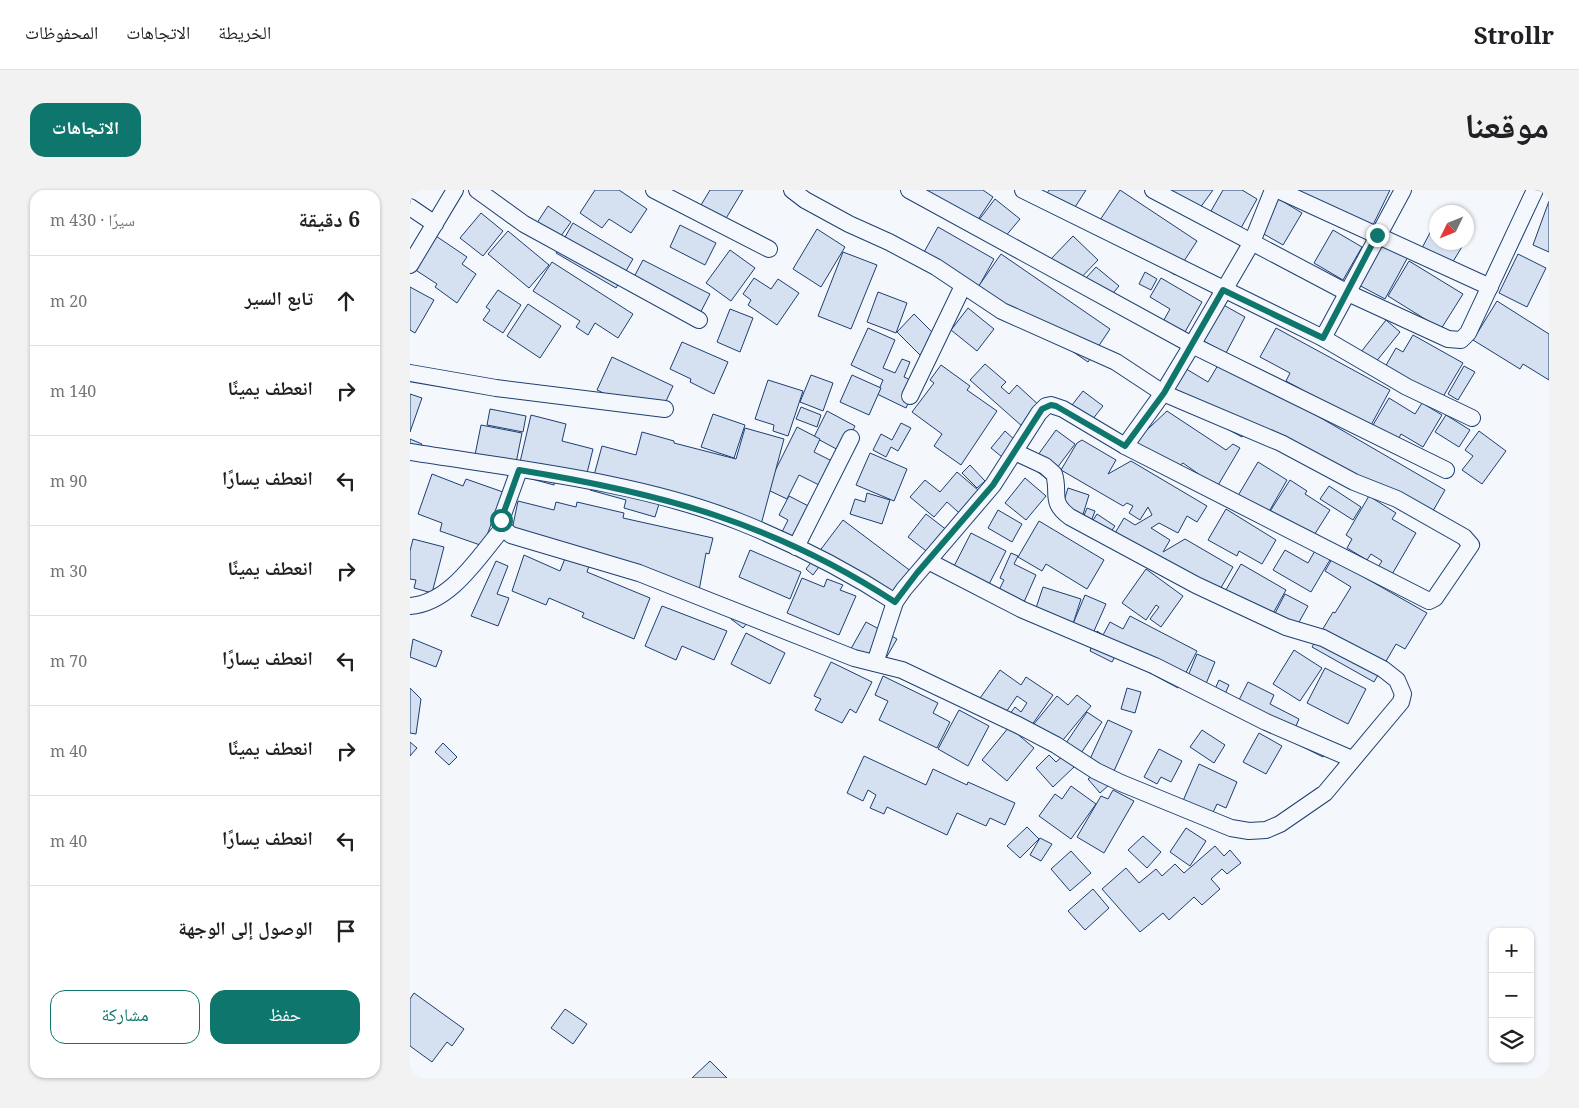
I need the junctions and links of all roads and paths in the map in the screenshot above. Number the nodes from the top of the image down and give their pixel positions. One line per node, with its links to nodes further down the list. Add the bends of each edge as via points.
1 (455, 190): 13 (street)
2 (476, 190): 22 (street, via 524,224)
3 (654, 190): 16 (street)
4 (792, 190): 18 (street, via 848,224 890,242)
5 (909, 190): 24 (street)
6 (1023, 190): 20 (street)
7 (1153, 190): 15 (street)
8 (1273, 190): 15 (street)
9 (1278, 190): 14 (street)
10 (1403, 190): 14 (street)
11 (1535, 190): 19 (street)
12 (410, 207): 13 (street)
13 (435, 224): 17 (street)
14 (1377, 235): 19 (street); 21 (street)
15 (1252, 242): 20 (street); 21 (street)
16 (769, 249)
17 (410, 265)
18 (963, 286): 26 (street, via 1021,321 1116,362); 27 (street)
19 (1490, 287): 21 (street, via 1468,333 1461,340 1448,339)
20 (1223, 290): 23 (street); 24 (street)
21 (1348, 293): 23 (street)
22 (699, 320)
23 (1323, 338): 29 (street, via 1407,386)
24 (1192, 345): 26 (street); 35 (street)
25 (410, 373): 28 (street, via 496,388)
26 (1164, 393): 31 (street); 31 (street, via 1397,499 1464,537 1471,545 1435,598 1429,601)
27 (910, 396)
28 (665, 409)
29 (1472, 418)
30 (851, 438): 37 (street)
31 (1125, 446): 33 (street, via 1051,405 1039,413)
32 (410, 452): 34 (street)
33 (1016, 452): 38 (street, via 993,485); 42 (street, via 1054,474 1056,501 1070,517 1196,585 1286,627 1323,638 1383,669 1396,680 1403,694 1401,702)
34 (519, 470): 36 (street, via 501,520); 37 (street, via 597,483 687,505)
35 (1446, 470)
36 (503, 528): 40 (street, via 463,576 443,594); 41 (street, via 518,538 639,573 854,658)
37 (796, 546): 39 (street, via 853,574)
38 (928, 561): 39 (street); 42 (street, via 1024,610 1155,666 1266,722)
39 (895, 602): 41 (street)
40 (410, 606)
41 (875, 663): 42 (street, via 902,670 1018,725 1121,783 1240,829 1266,830 1305,810 1325,793)
42 (1352, 759)

